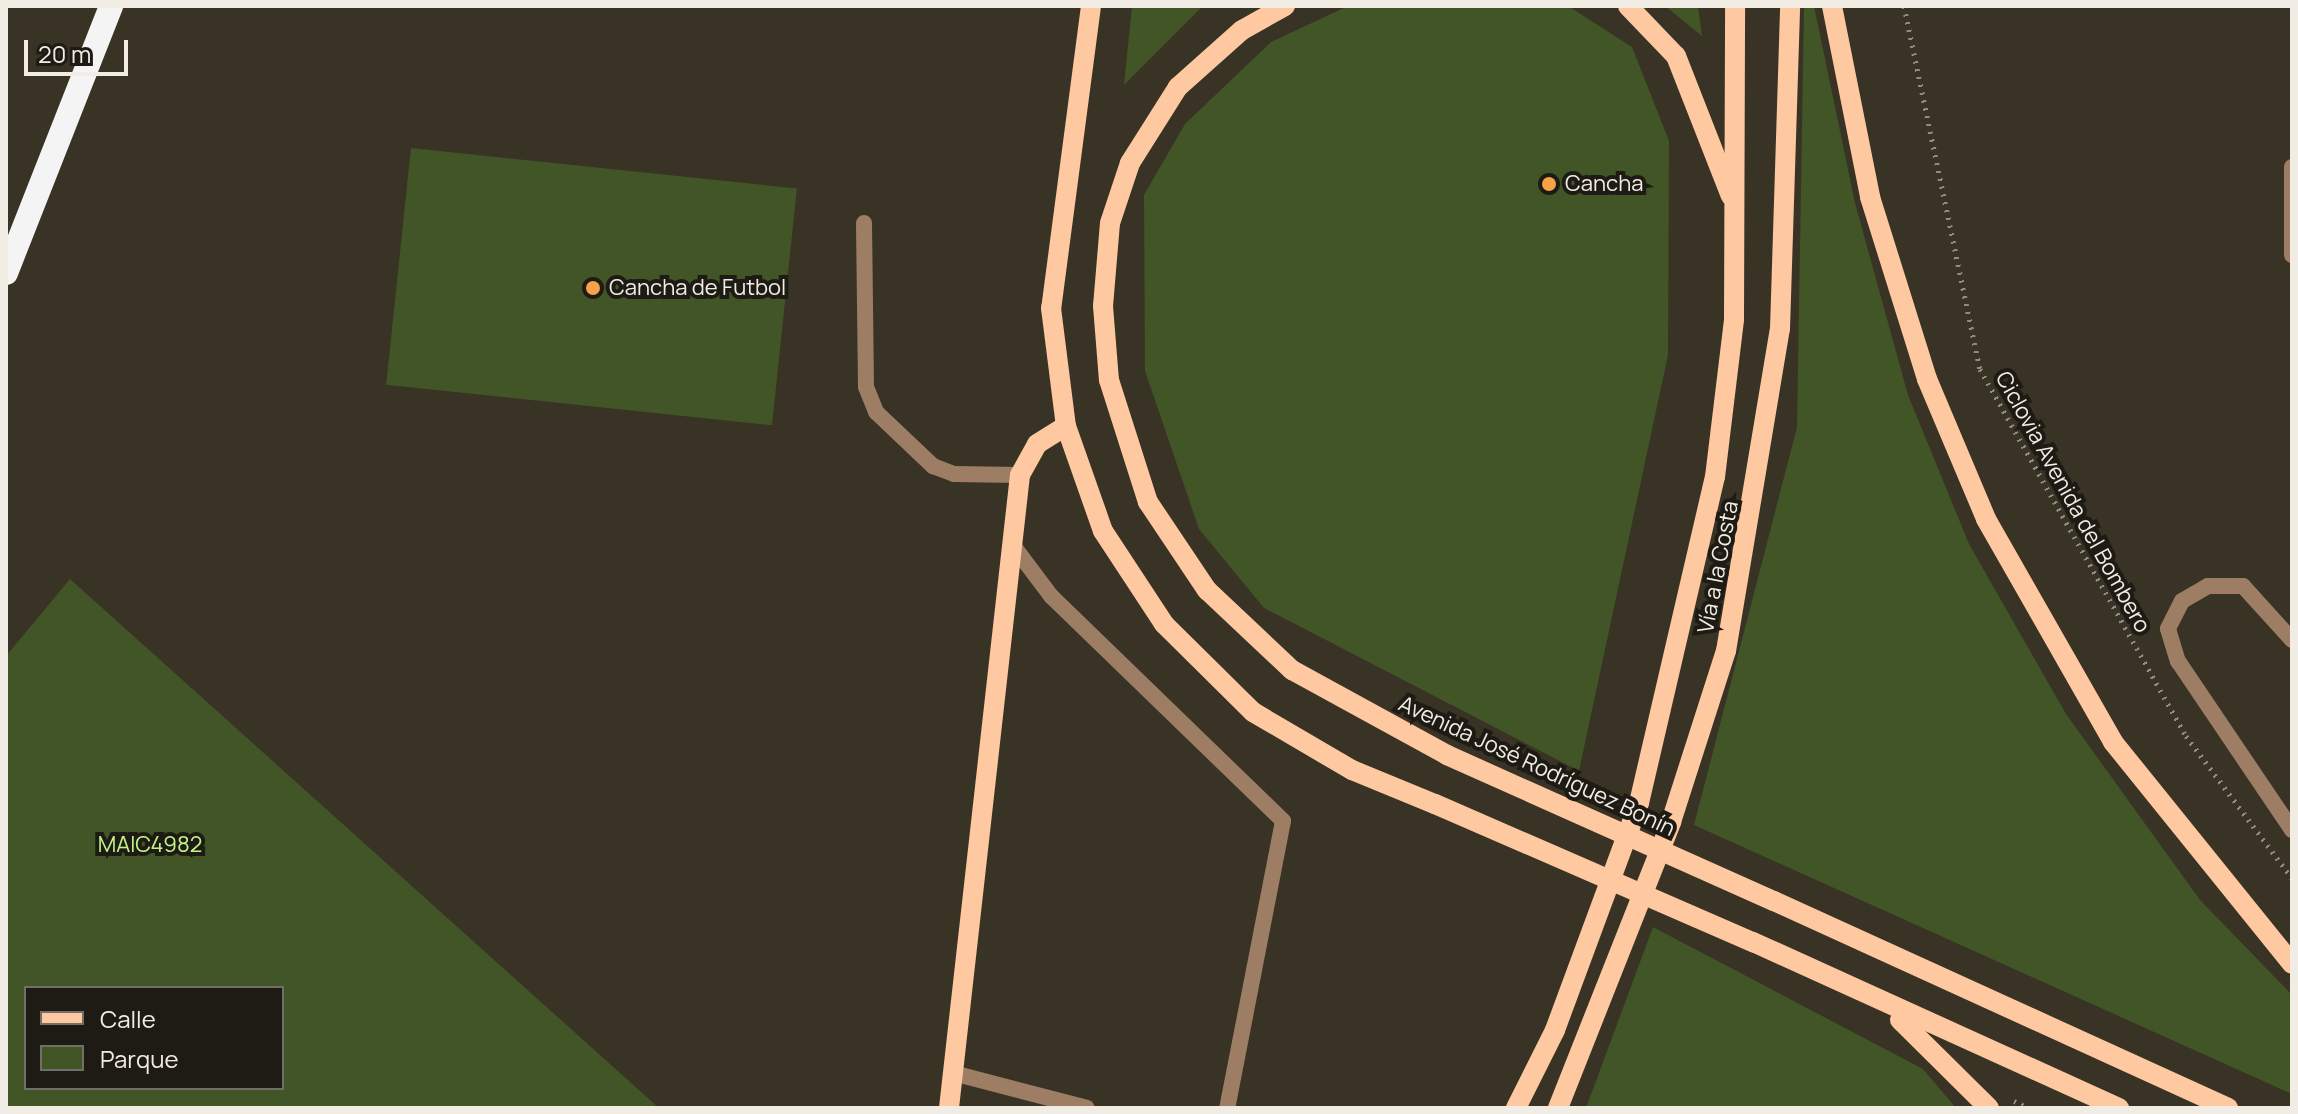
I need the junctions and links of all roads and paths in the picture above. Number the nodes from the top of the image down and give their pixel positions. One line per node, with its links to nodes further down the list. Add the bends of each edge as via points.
1 (111, 6): 13 (highway)
2 (1091, 6): 14 (main road, via 1051,308)
3 (1285, 6): 32 (main road, Avenida José Rodríguez Bonín, bridge, via 1242,30 1178,87 1130,163 1110,223 1103,306 1109,380 1148,502 1207,590 1292,670 1447,755)
4 (1628, 6): 10 (main road, via 1676,56)
5 (1735, 6): 10 (main road, Vía a la Costa)
6 (1790, 6): 22 (main road, Vía a la Costa, via 1780,329 1726,651 1671,822)
7 (1832, 6): 20 (main road, via 1870,197 1927,379 1986,519 2113,742)
8 (1904, 6): 19 (path, Ciclovia Avenida del Bombero, via 1980,369 2186,736)
9 (2292, 167): 12 (street)
10 (1737, 211): 27 (main road, Vía a la Costa, via 1734,319 1715,477 1677,660 1639,803 1555,1030)
11 (864, 223): 15 (street, via 866,387 876,412 933,466 954,474)
12 (2292, 255)
13 (6, 273)
14 (1066, 426): 15 (main road, via 1037,444); 21 (main road, bridge, via 1103,531 1164,624 1253,712 1352,770)
15 (1020, 475): 16 (main road)
16 (1012, 544): 23 (main road); 26 (street, via 1051,596 1283,821)
17 (2292, 640): 18 (street, via 2243,586 2208,586 2182,601 2168,629 2178,661)
18 (2292, 830)
19 (2292, 878)
20 (2292, 964)
21 (1832, 978): 30 (main road, via 1921,1033); 31 (main road)
22 (1587, 1039): 28 (main road, Vía a la Costa); 29 (main road)
23 (953, 1073): 24 (main road); 25 (street)
24 (949, 1108)
25 (1087, 1108)
26 (1227, 1108)
27 (1516, 1108)
28 (1558, 1108)
29 (1570, 1108)
30 (1989, 1108)
31 (2119, 1108)
32 (2228, 1108)

